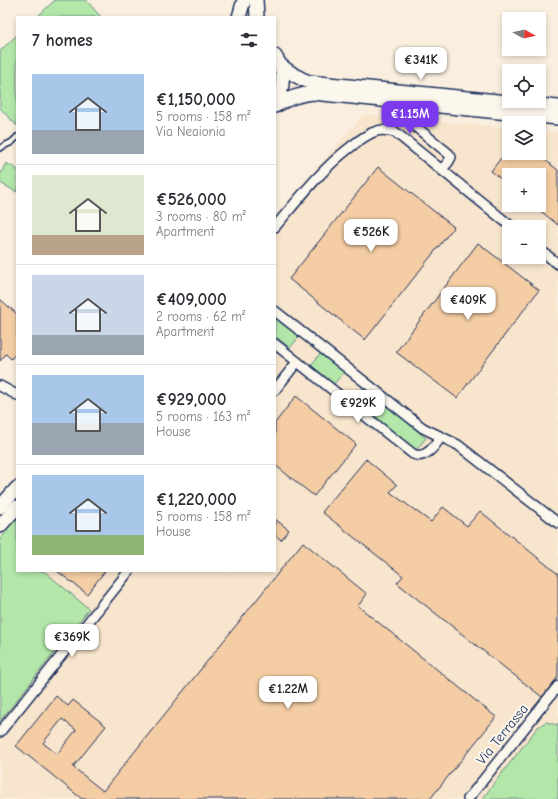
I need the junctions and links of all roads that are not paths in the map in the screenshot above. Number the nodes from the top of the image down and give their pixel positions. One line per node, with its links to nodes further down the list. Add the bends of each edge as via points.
1 (244, 0): 3 (main road)
2 (256, 0): 4 (main road)
3 (239, 16)
4 (257, 16)
5 (277, 60): 7 (main road, via 282,75 282,86); 9 (main road, via 288,72 310,82)
6 (383, 100): 8 (main road, via 304,94); 10 (main road); 13 (street, via 449,154 450,161)
7 (276, 103)
8 (276, 104)
9 (558, 107)
10 (558, 118)
11 (16, 138): 12 (lane)
12 (0, 148)
13 (442, 170): 14 (street); 15 (street, via 395,132 379,130 358,141 316,178)
14 (503, 220)
15 (276, 226)
16 (546, 255): 17 (street)
17 (558, 264)
18 (276, 311): 24 (street, via 423,428)
19 (276, 345): 20 (street)
20 (298, 362): 22 (street); 24 (street, via 416,456 427,453)
21 (0, 386): 23 (street)
22 (276, 389)
23 (16, 394)
24 (441, 438): 28 (street, via 458,445)
25 (16, 489): 26 (main road)
26 (0, 507)
27 (16, 508): 29 (main road)
28 (558, 523)
29 (0, 526)
30 (128, 572): 32 (street)
31 (558, 686): 33 (street, Via Terrassa)
32 (0, 732)
33 (468, 799)

